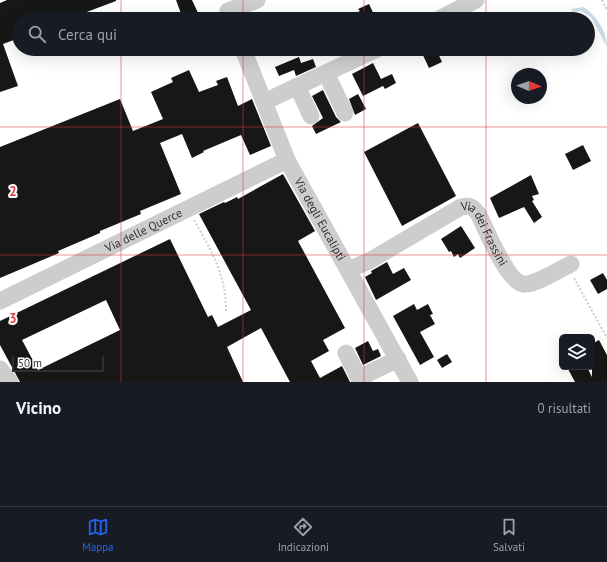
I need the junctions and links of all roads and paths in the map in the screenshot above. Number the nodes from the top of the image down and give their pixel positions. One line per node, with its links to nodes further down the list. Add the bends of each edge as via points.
1 (257, 0): 4 (street)
2 (476, 0): 6 (street)
3 (602, 0): 5 (path)
4 (228, 10)
5 (607, 10)
6 (453, 12)
7 (246, 56): 11 (street, Via degli Eucalipti)
8 (363, 56): 9 (street)
9 (326, 73): 10 (street); 12 (street)
10 (297, 86): 11 (street); 13 (street)
11 (264, 102): 14 (street, Via degli Eucalipti)
12 (345, 113)
13 (311, 116)
14 (287, 160): 15 (street, Via delle Querce); 17 (street, Via degli Eucalipti)
15 (188, 209): 18 (street, Via delle Querce); 19 (path, via 222,273 226,292)
16 (569, 265): 17 (street, Via dei Frassini, via 532,283 518,282 509,273 479,215 469,206 460,207); 20 (path)
17 (348, 270): 22 (street, Via degli Eucalipti)
18 (0, 301)
19 (226, 312)
20 (607, 338)
21 (346, 353): 22 (street, via 359,378)
22 (398, 359): 25 (street, Via degli Eucalipti)
23 (0, 369): 24 (street)
24 (10, 382)
25 (410, 382)

